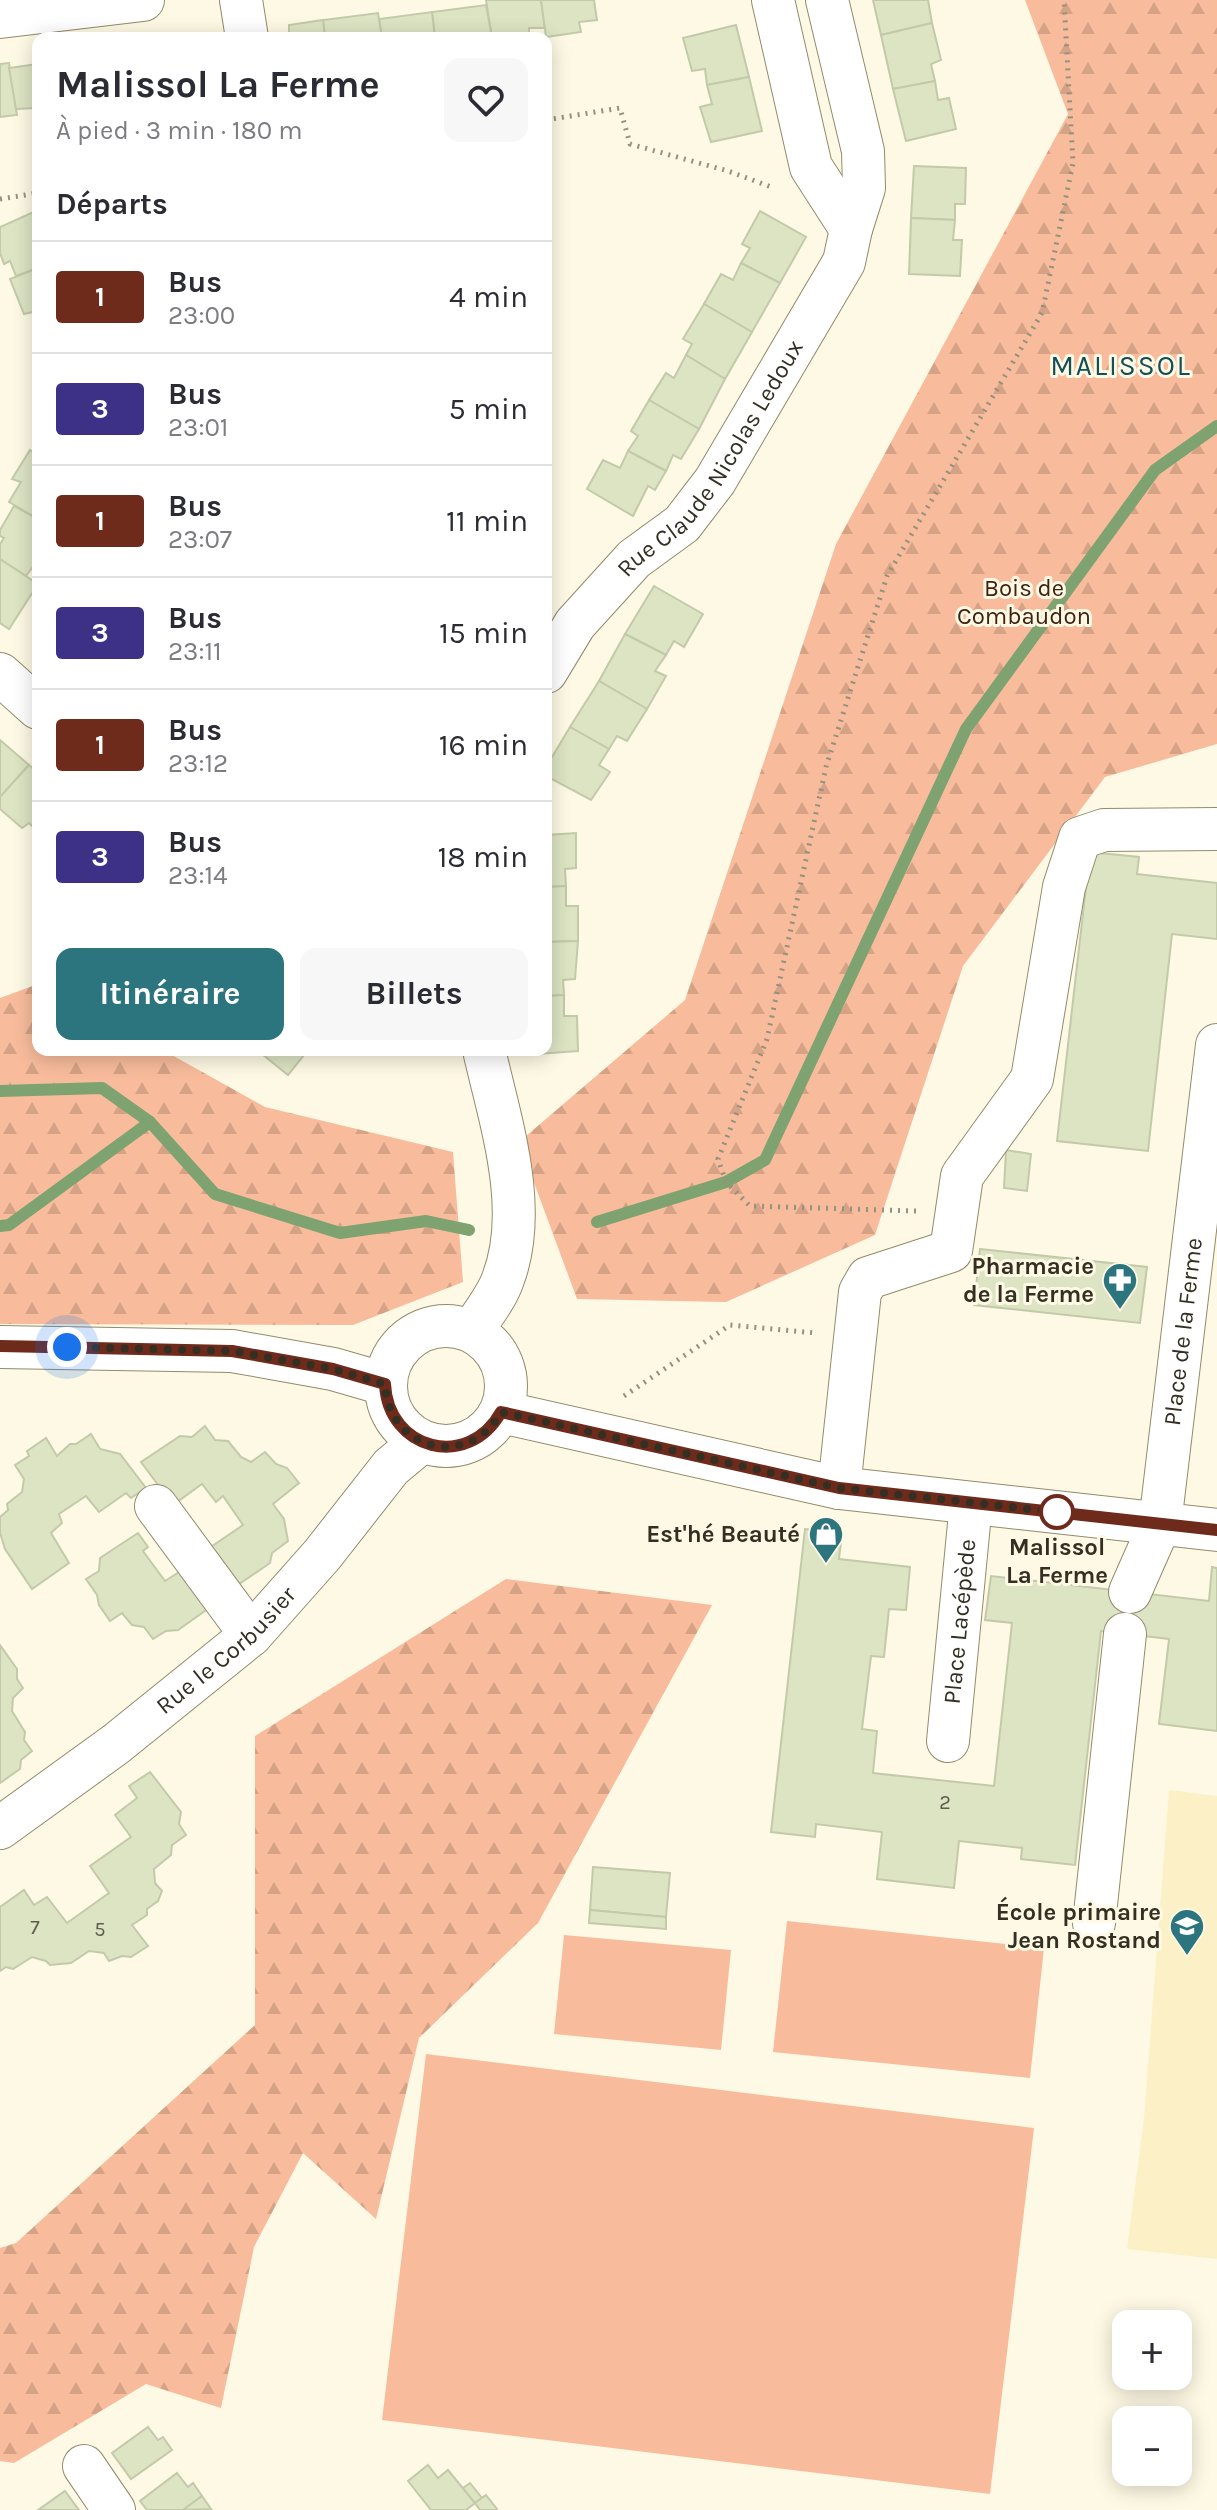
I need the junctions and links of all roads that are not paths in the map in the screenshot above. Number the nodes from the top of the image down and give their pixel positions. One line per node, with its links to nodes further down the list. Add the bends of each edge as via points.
1 (143, 0): 5 (street)
2 (241, 0): 6 (street)
3 (773, 0): 7 (street, via 811,167)
4 (827, 0): 7 (street, Rue Claude Nicolas Ledoux, via 863,151 864,188)
5 (0, 17)
6 (246, 32)
7 (851, 229): 8 (street, Rue Claude Nicolas Ledoux, via 844,262 715,481 682,524 634,559 575,624)
8 (552, 662)
9 (0, 674): 10 (street)
10 (32, 703)
11 (1217, 829): 19 (street, via 1104,830 1080,838 1064,887 1032,1079 962,1176 951,1251 868,1278 860,1292)
12 (1217, 1045): 22 (street, Place de la Ferme)
13 (485, 1056): 14 (street, via 511,1170 512,1240 503,1280)
14 (472, 1331): 16 (street, via 433,1327 411,1337 392,1359); 17 (street, via 492,1347 506,1376)
15 (0, 1347): 16 (street, via 232,1351)
16 (385, 1384): 18 (street, via 397,1423)
17 (501, 1412): 18 (street, via 486,1432 459,1446); 19 (street)
18 (421, 1442): 26 (street, Rue le Corbusier, via 391,1467)
19 (839, 1488): 20 (street)
20 (971, 1503): 22 (street); 27 (street, Place Lacépède)
21 (156, 1506): 26 (street)
22 (1160, 1524): 23 (street); 24 (street, Place de la Ferme)
23 (1217, 1530)
24 (1130, 1592)
25 (1125, 1634): 29 (street)
26 (251, 1635): 28 (street, Rue le Corbusier, via 116,1744)
27 (948, 1741)
28 (0, 1828)
29 (1094, 1923)
30 (84, 2466): 31 (street)
31 (114, 2510)

